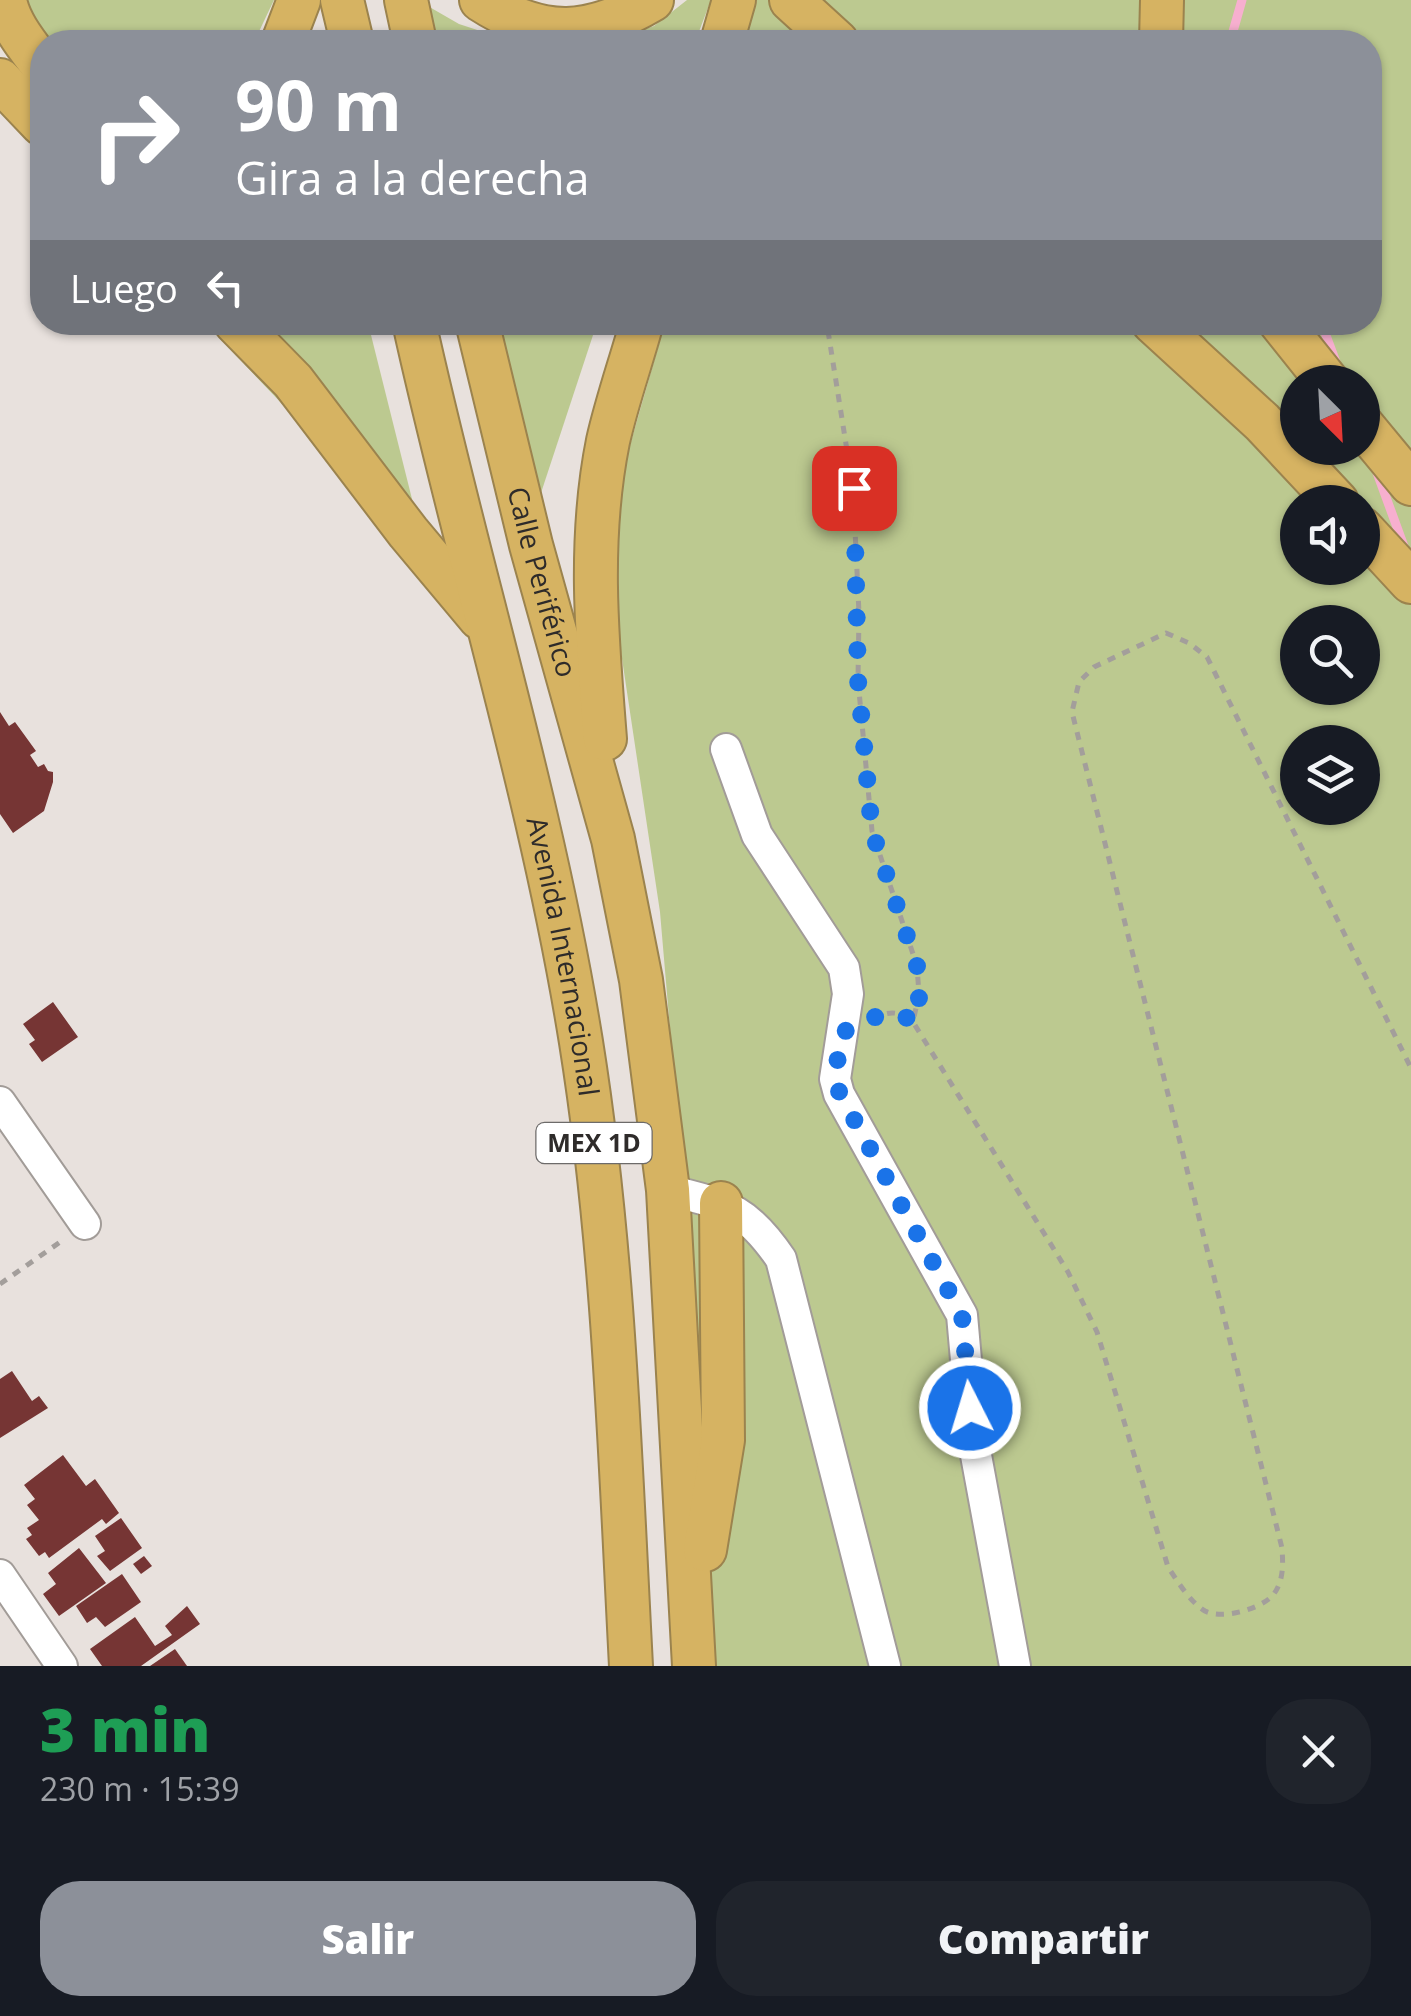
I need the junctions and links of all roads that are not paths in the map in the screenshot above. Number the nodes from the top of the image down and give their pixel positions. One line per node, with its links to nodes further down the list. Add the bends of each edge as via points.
1 (5, 0): 16 (highway)
2 (299, 0): 10 (highway)
3 (342, 0): 11 (highway)
4 (406, 0): 12 (highway)
5 (481, 0): 6 (highway, via 531,24 578,30)
6 (652, 0)
7 (734, 0): 13 (highway)
8 (791, 0): 14 (highway)
9 (1162, 0): 15 (highway)
10 (288, 30)
11 (349, 30)
12 (413, 30)
13 (725, 30)
14 (824, 30)
15 (1161, 30)
16 (30, 47)
17 (0, 80): 18 (highway)
18 (30, 111)
19 (248, 335): 31 (highway, via 292,381)
20 (417, 335): 31 (highway, Avenida Internacional / MEX 1D)
21 (480, 335): 33 (highway, Calle Periférico)
22 (638, 335): 33 (highway, MEX 1D, via 608,440 597,522 594,600)
23 (1166, 335): 28 (highway)
24 (1290, 335): 25 (highway)
25 (1314, 365)
26 (1380, 446): 27 (highway)
27 (1411, 484)
28 (1321, 485)
29 (1380, 549): 30 (highway)
30 (1411, 582)
31 (489, 630): 41 (highway, Avenida Internacional / MEX 1D, via 553,894 581,1043 608,1287)
32 (726, 749): 43 (street, via 757,835 844,968 848,994 835,1080 840,1094 962,1315 972,1440)
33 (613, 839): 35 (highway, MEX 1D, via 641,980)
34 (0, 1102): 37 (street)
35 (668, 1190): 36 (street); 39 (highway, MEX 1D)
36 (721, 1204): 39 (highway, via 723,1440); 42 (street, via 759,1227 780,1259)
37 (86, 1224)
38 (0, 1575): 40 (street)
39 (693, 1645)
40 (62, 1666)
41 (631, 1666)
42 (885, 1666)
43 (1015, 1666)

